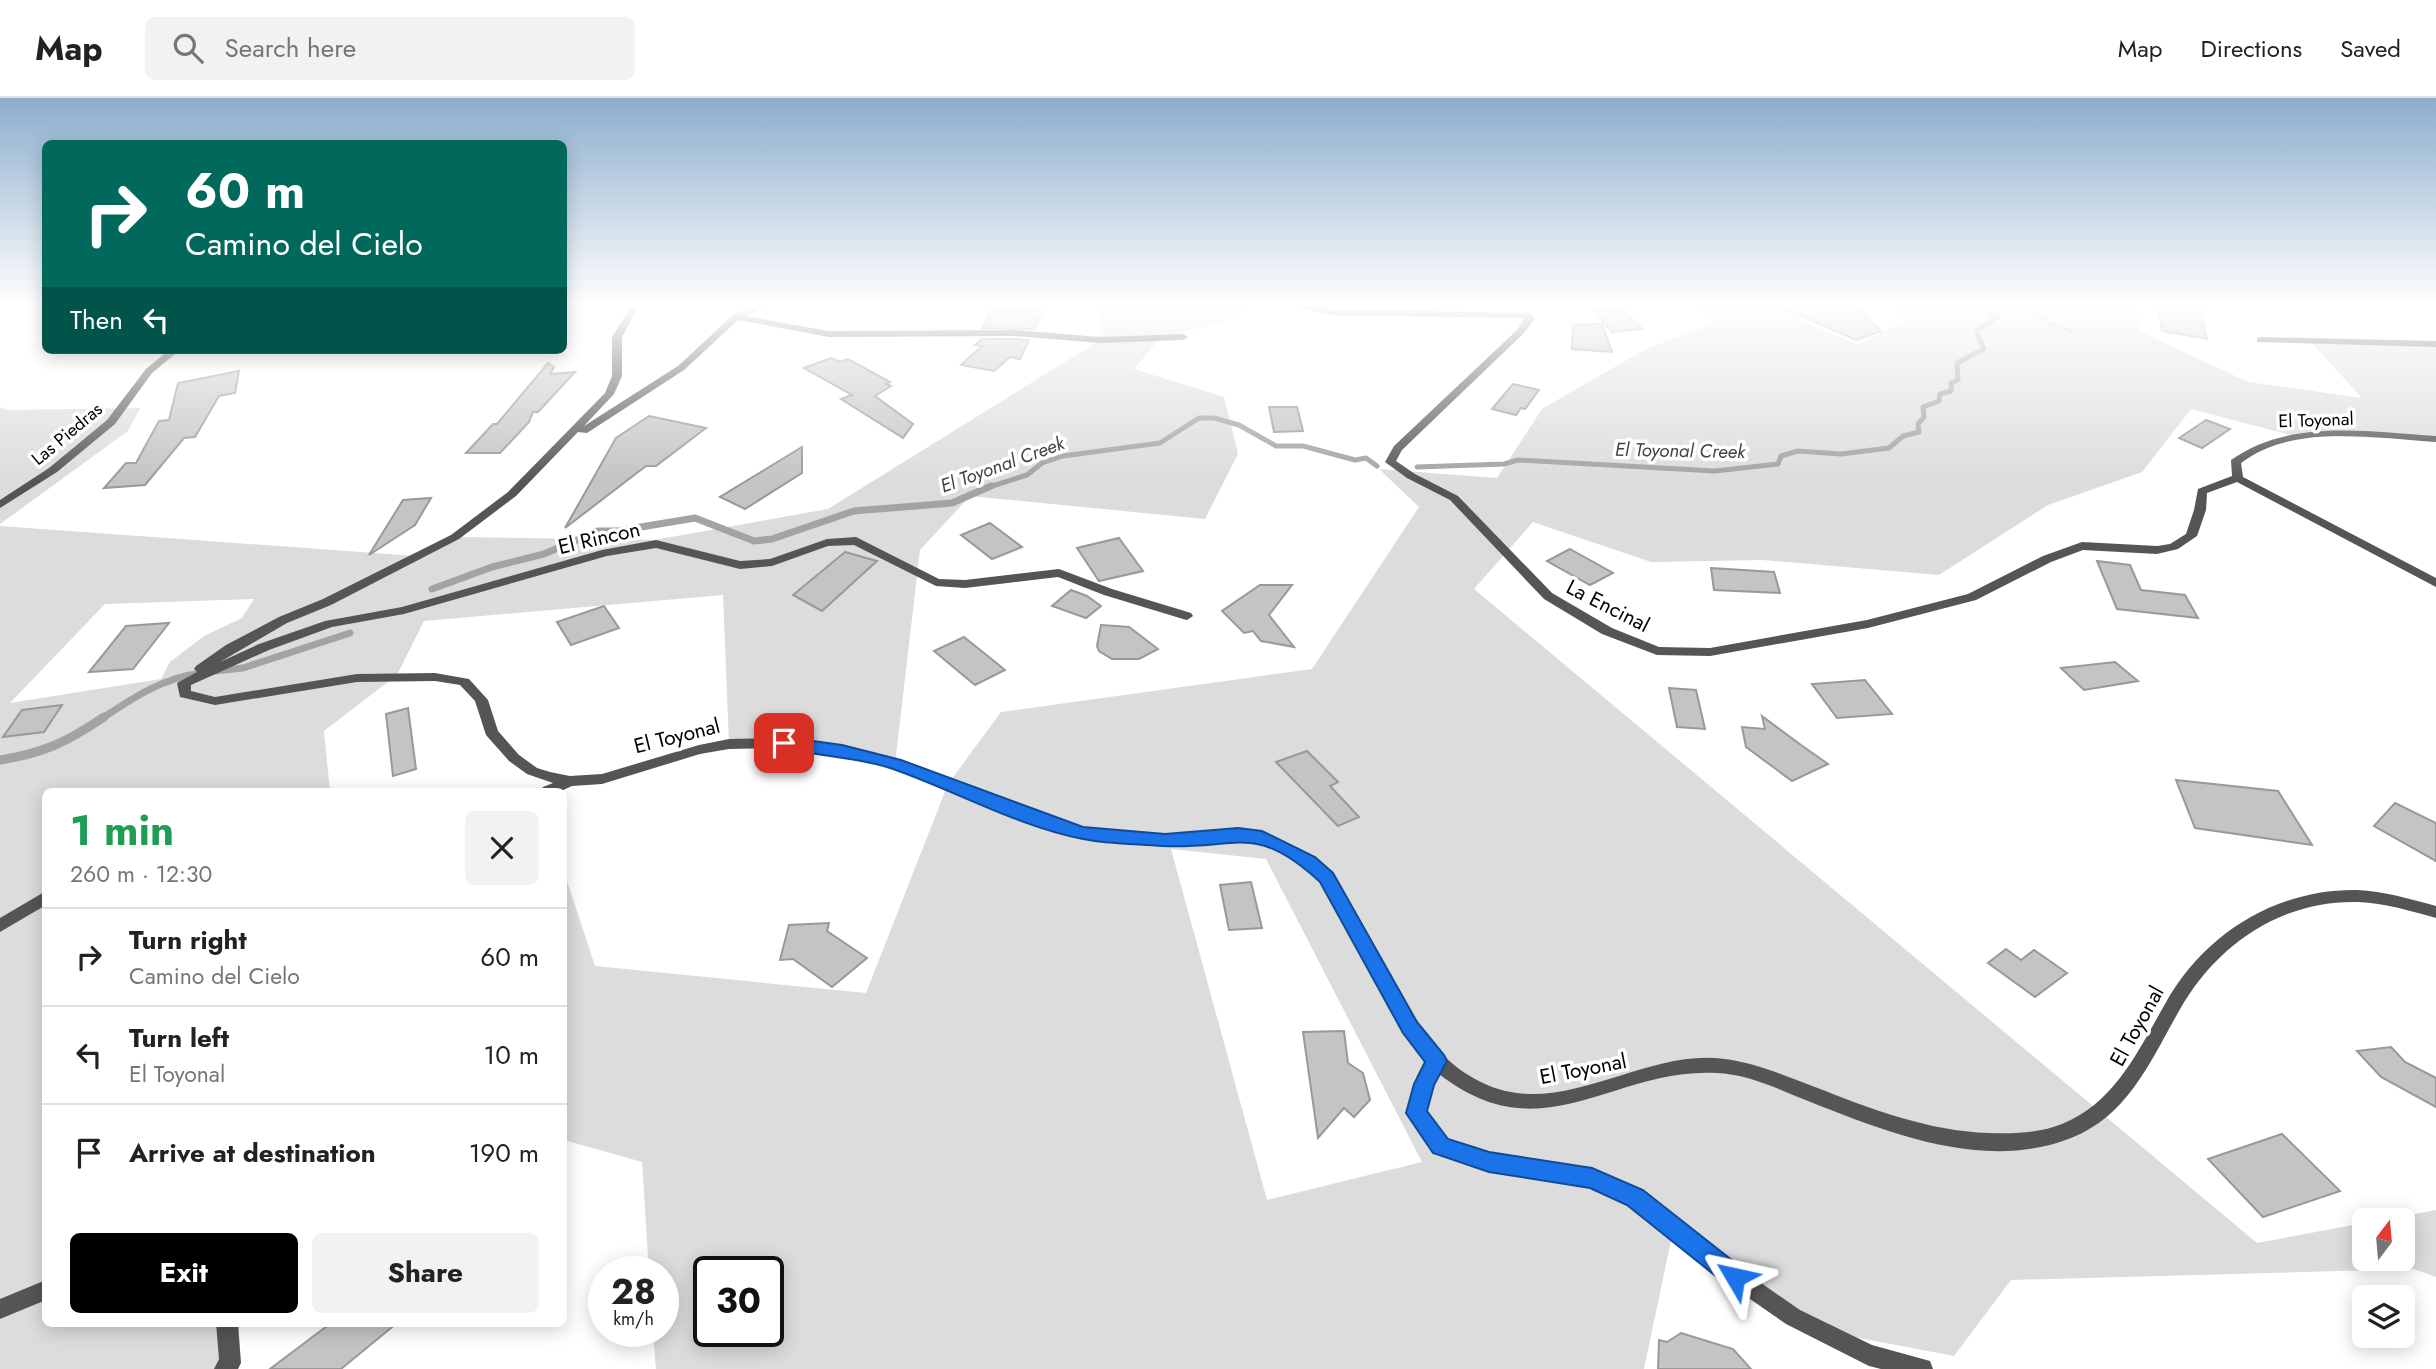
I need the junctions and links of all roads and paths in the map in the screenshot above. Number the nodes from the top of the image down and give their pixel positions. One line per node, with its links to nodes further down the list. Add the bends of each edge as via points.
1 (160, 362): 8 (street, Las Piedras, via 111,422 53,470)
2 (617, 362): 6 (street, via 609,394)
3 (687, 362): 6 (street)
4 (1488, 362): 7 (street, La Encinal, via 1398,448 1390,462 1454,498 1548,596 1607,631 1657,651 1710,652 1868,624 1972,597 2082,546 2174,547 2191,536 2202,491)
5 (2436, 439): 7 (street, El Toyonal, via 2306,436 2268,441 2246,450 2235,462)
6 (564, 443): 11 (street, via 512,494 454,537 231,648)
7 (2238, 478): 9 (street)
8 (0, 505)
9 (2436, 583)
10 (1187, 615): 11 (street, El Rincon, via 1108,593 1059,573 965,584 936,582 856,541 827,543 772,562 740,565 656,544 606,553 404,610 328,624)
11 (184, 683): 12 (street, El Toyonal, via 185,694 215,701 357,678 397,675 464,682 481,700 491,732 514,758 532,771)
12 (570, 781): 13 (street); 17 (street, El Toyonal, via 602,779 729,744 784,743 895,764 1083,833 1165,840 1238,834 1262,837 1308,861 1326,878 1410,1027)
13 (555, 788)
14 (42, 900): 16 (street)
15 (2436, 912): 17 (street, El Toyonal, via 2358,896 2318,898 2289,904 2250,923 2221,944 2186,983 2130,1083 2072,1129 2029,1141 1967,1143 1892,1126 1760,1075 1715,1065 1681,1067 1558,1099 1523,1101 1483,1092)
16 (0, 926)
17 (1437, 1061): 22 (street, via 1416,1113 1440,1146 1489,1162 1592,1178 1635,1198 1793,1317 1869,1355)
18 (42, 1292): 19 (street)
19 (0, 1309)
20 (227, 1327): 21 (street, via 230,1363)
21 (225, 1369)
22 (1922, 1369)

